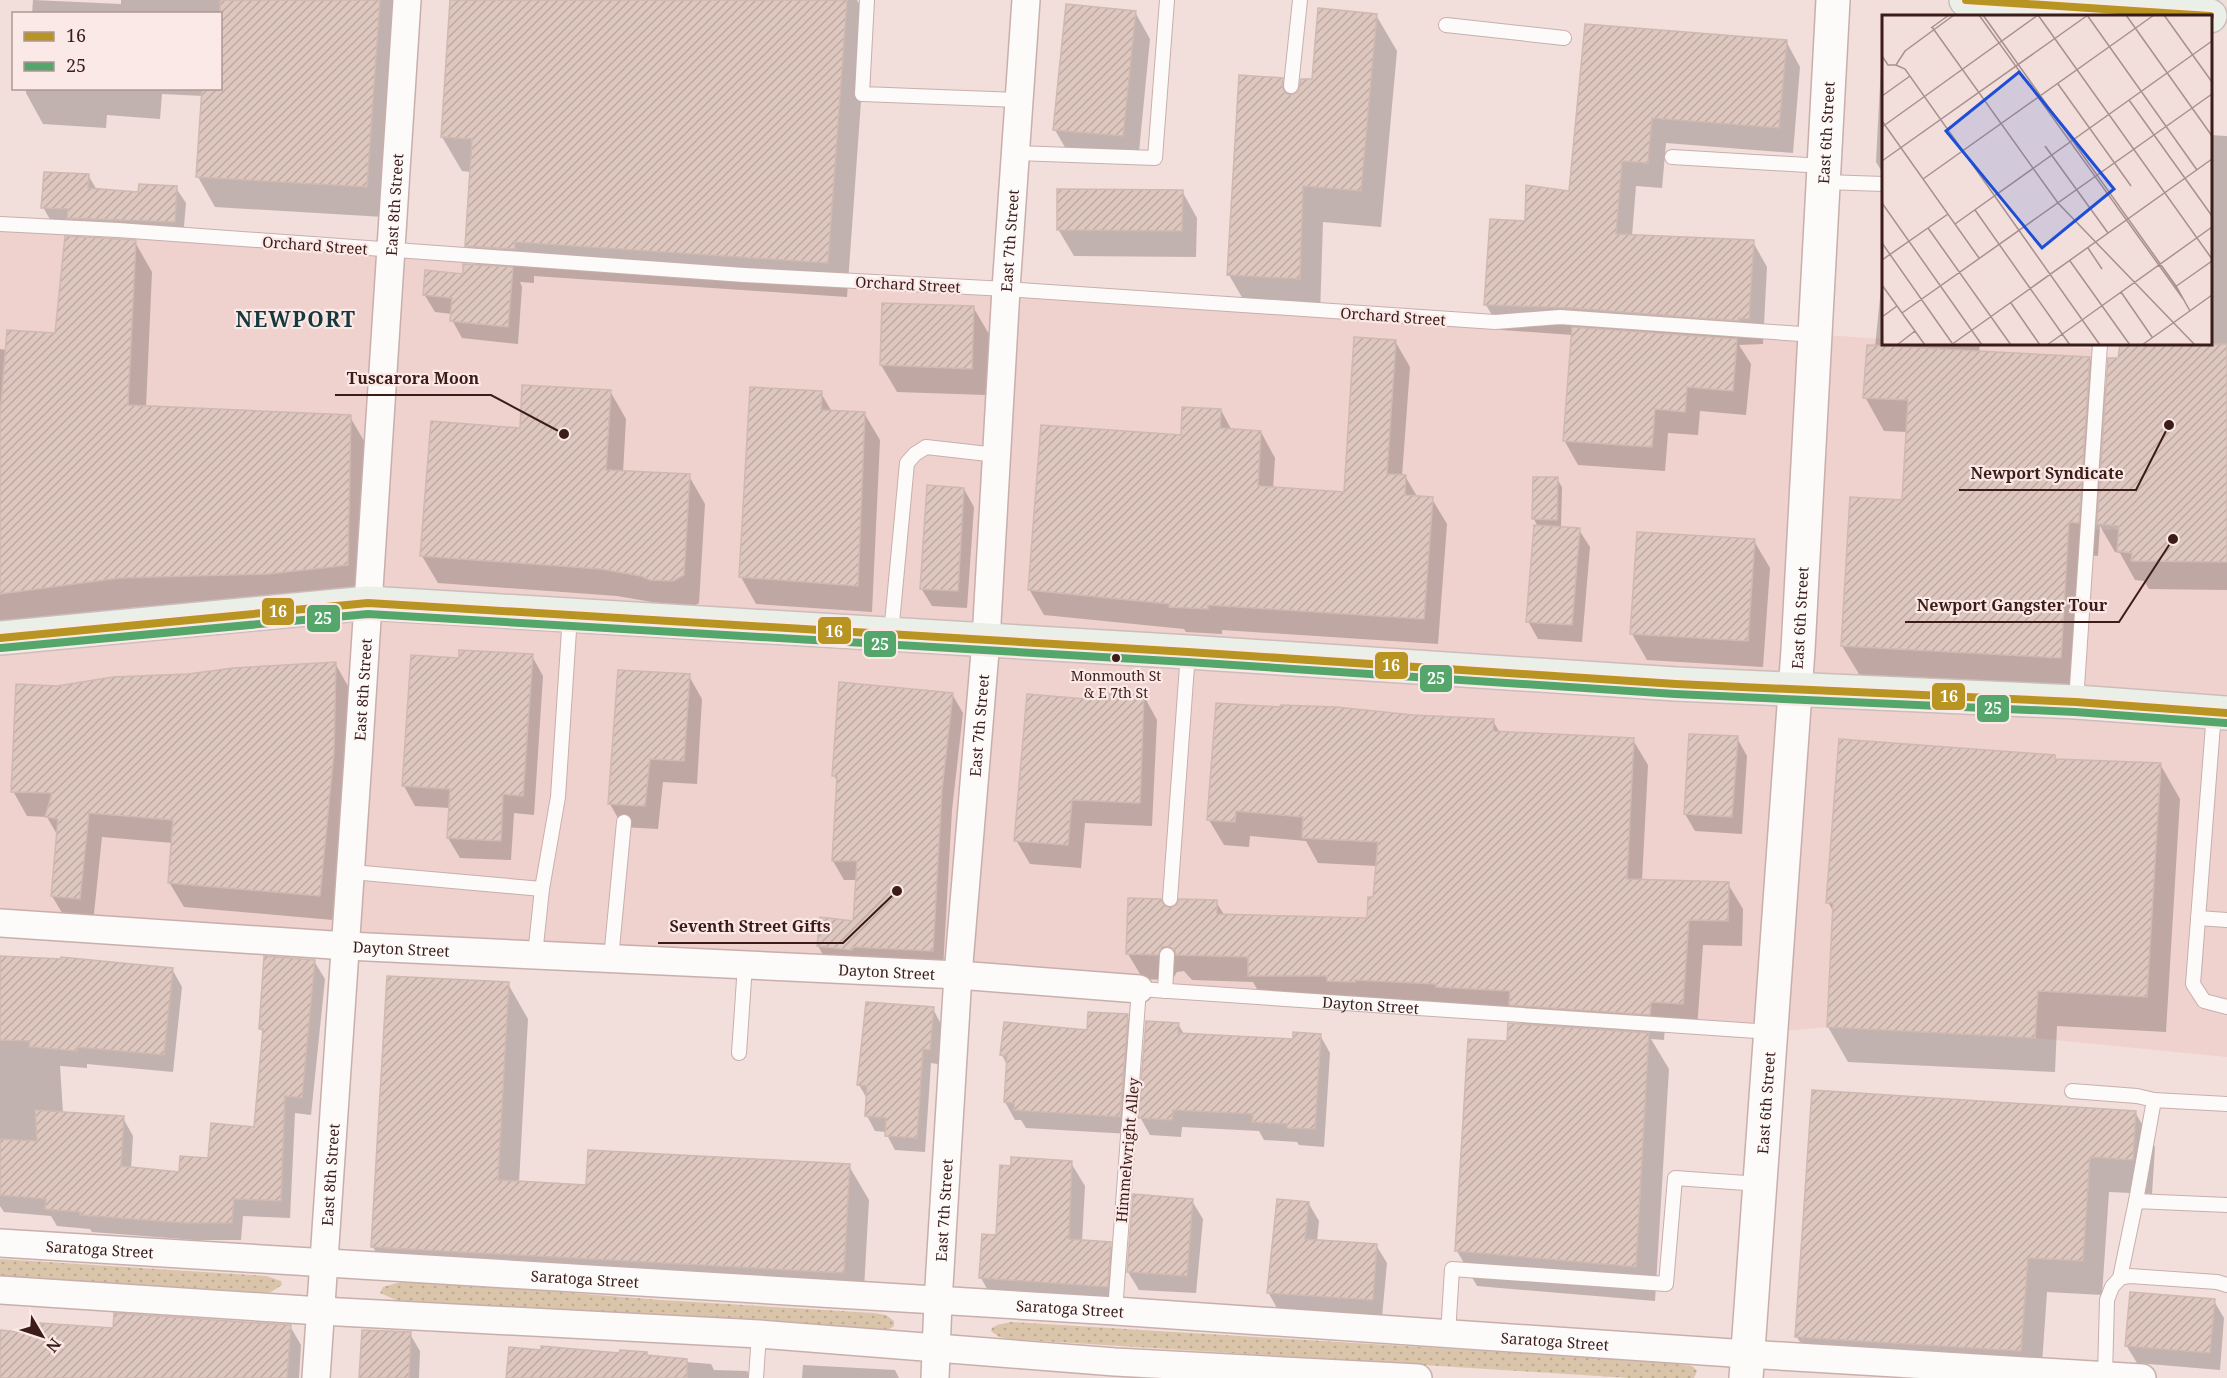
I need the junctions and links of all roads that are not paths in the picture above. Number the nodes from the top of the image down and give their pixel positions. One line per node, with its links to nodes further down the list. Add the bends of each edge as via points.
1 (407, 0): 22 (street, East 8th Street)
2 (867, 0): 16 (lane, via 862,94)
3 (1026, 0): 16 (street, East 7th Street)
4 (1167, 0): 17 (lane, via 1155,158)
5 (1300, 0): 15 (lane)
6 (1833, 0): 19 (street, East 6th Street)
7 (1966, 0): 9 (main road)
8 (2122, 9): 9 (main road); 10 (main road)
9 (2043, 11)
10 (2197, 15)
11 (2212, 16): 12 (main road)
12 (2227, 18)
13 (1446, 25): 14 (lane)
14 (1563, 38)
15 (1291, 86)
16 (1019, 100): 17 (street, East 7th Street)
17 (1015, 153): 23 (street, East 7th Street)
18 (1672, 158): 19 (lane)
19 (1824, 174): 20 (lane); 24 (street, East 6th Street)
20 (1882, 184)
21 (0, 224): 22 (lane, Orchard Street)
22 (392, 249): 23 (lane, Orchard Street, via 755,276); 27 (street, East 8th Street)
23 (1006, 289): 24 (lane, Orchard Street, via 1495,322 1560,317); 26 (street, East 7th Street)
24 (1816, 335): 33 (street, East 6th Street)
25 (2100, 345): 34 (lane)
26 (997, 455): 29 (lane, via 926,447 907,463); 31 (street, East 7th Street)
27 (368, 603): 28 (main road); 30 (main road); 37 (street, East 8th Street)
28 (570, 615): 29 (main road); 38 (lane, via 558,798)
29 (891, 635): 31 (main road)
30 (0, 638)
31 (986, 640): 32 (main road); 48 (street, East 7th Street)
32 (1188, 652): 33 (main road); 39 (lane)
33 (1795, 691): 34 (main road); 51 (street, East 6th Street)
34 (2076, 702): 35 (main road)
35 (2221, 712): 40 (lane)
36 (624, 822): 46 (lane)
37 (352, 872): 38 (lane); 43 (street, East 8th Street)
38 (542, 889): 44 (lane)
39 (1170, 899)
40 (2198, 918): 41 (lane); 50 (lane, via 2193,984 2204,1001)
41 (2227, 920)
42 (0, 923): 43 (street, Dayton Street)
43 (347, 946): 44 (street, Dayton Street); 60 (street, East 8th Street)
44 (535, 955): 46 (street, Dayton Street)
45 (1167, 955): 49 (lane, Himmelwright Alley)
46 (611, 959): 47 (street, Dayton Street)
47 (745, 965): 48 (street, Dayton Street); 52 (lane)
48 (958, 975): 49 (street, Dayton Street); 64 (street, East 7th Street)
49 (1152, 990): 51 (lane, Dayton Street); 66 (lane, Himmelwright Alley)
50 (2227, 1007)
51 (1771, 1032): 56 (street, East 6th Street)
52 (739, 1053)
53 (2072, 1091): 54 (lane, via 2137,1095)
54 (2154, 1100): 55 (lane); 57 (lane)
55 (2227, 1104)
56 (1760, 1184): 68 (lane, via 1675,1178 1666,1284 1452,1269); 70 (street, East 6th Street)
57 (2136, 1201): 58 (lane); 61 (lane)
58 (2227, 1205)
59 (0, 1243): 60 (street, Saratoga Street)
60 (323, 1264): 64 (street, Saratoga Street); 65 (street, East 8th Street)
61 (2120, 1278): 62 (lane); 72 (lane, via 2107,1300)
62 (2227, 1285)
63 (0, 1290): 65 (street)
64 (938, 1302): 66 (street, Saratoga Street); 69 (street, East 7th Street)
65 (321, 1311): 67 (street); 73 (street, East 8th Street)
66 (1115, 1311): 68 (street, Saratoga Street)
67 (759, 1334): 69 (street); 74 (lane)
68 (1448, 1334): 70 (street, Saratoga Street)
69 (937, 1348): 71 (street); 75 (street, East 7th Street)
70 (1746, 1366): 72 (street, Saratoga Street)
71 (1114, 1370): 76 (street)
72 (2104, 1376): 77 (street, Saratoga Street)
73 (316, 1378)
74 (756, 1378)
75 (935, 1378)
76 (1418, 1378)
77 (2142, 1378)

